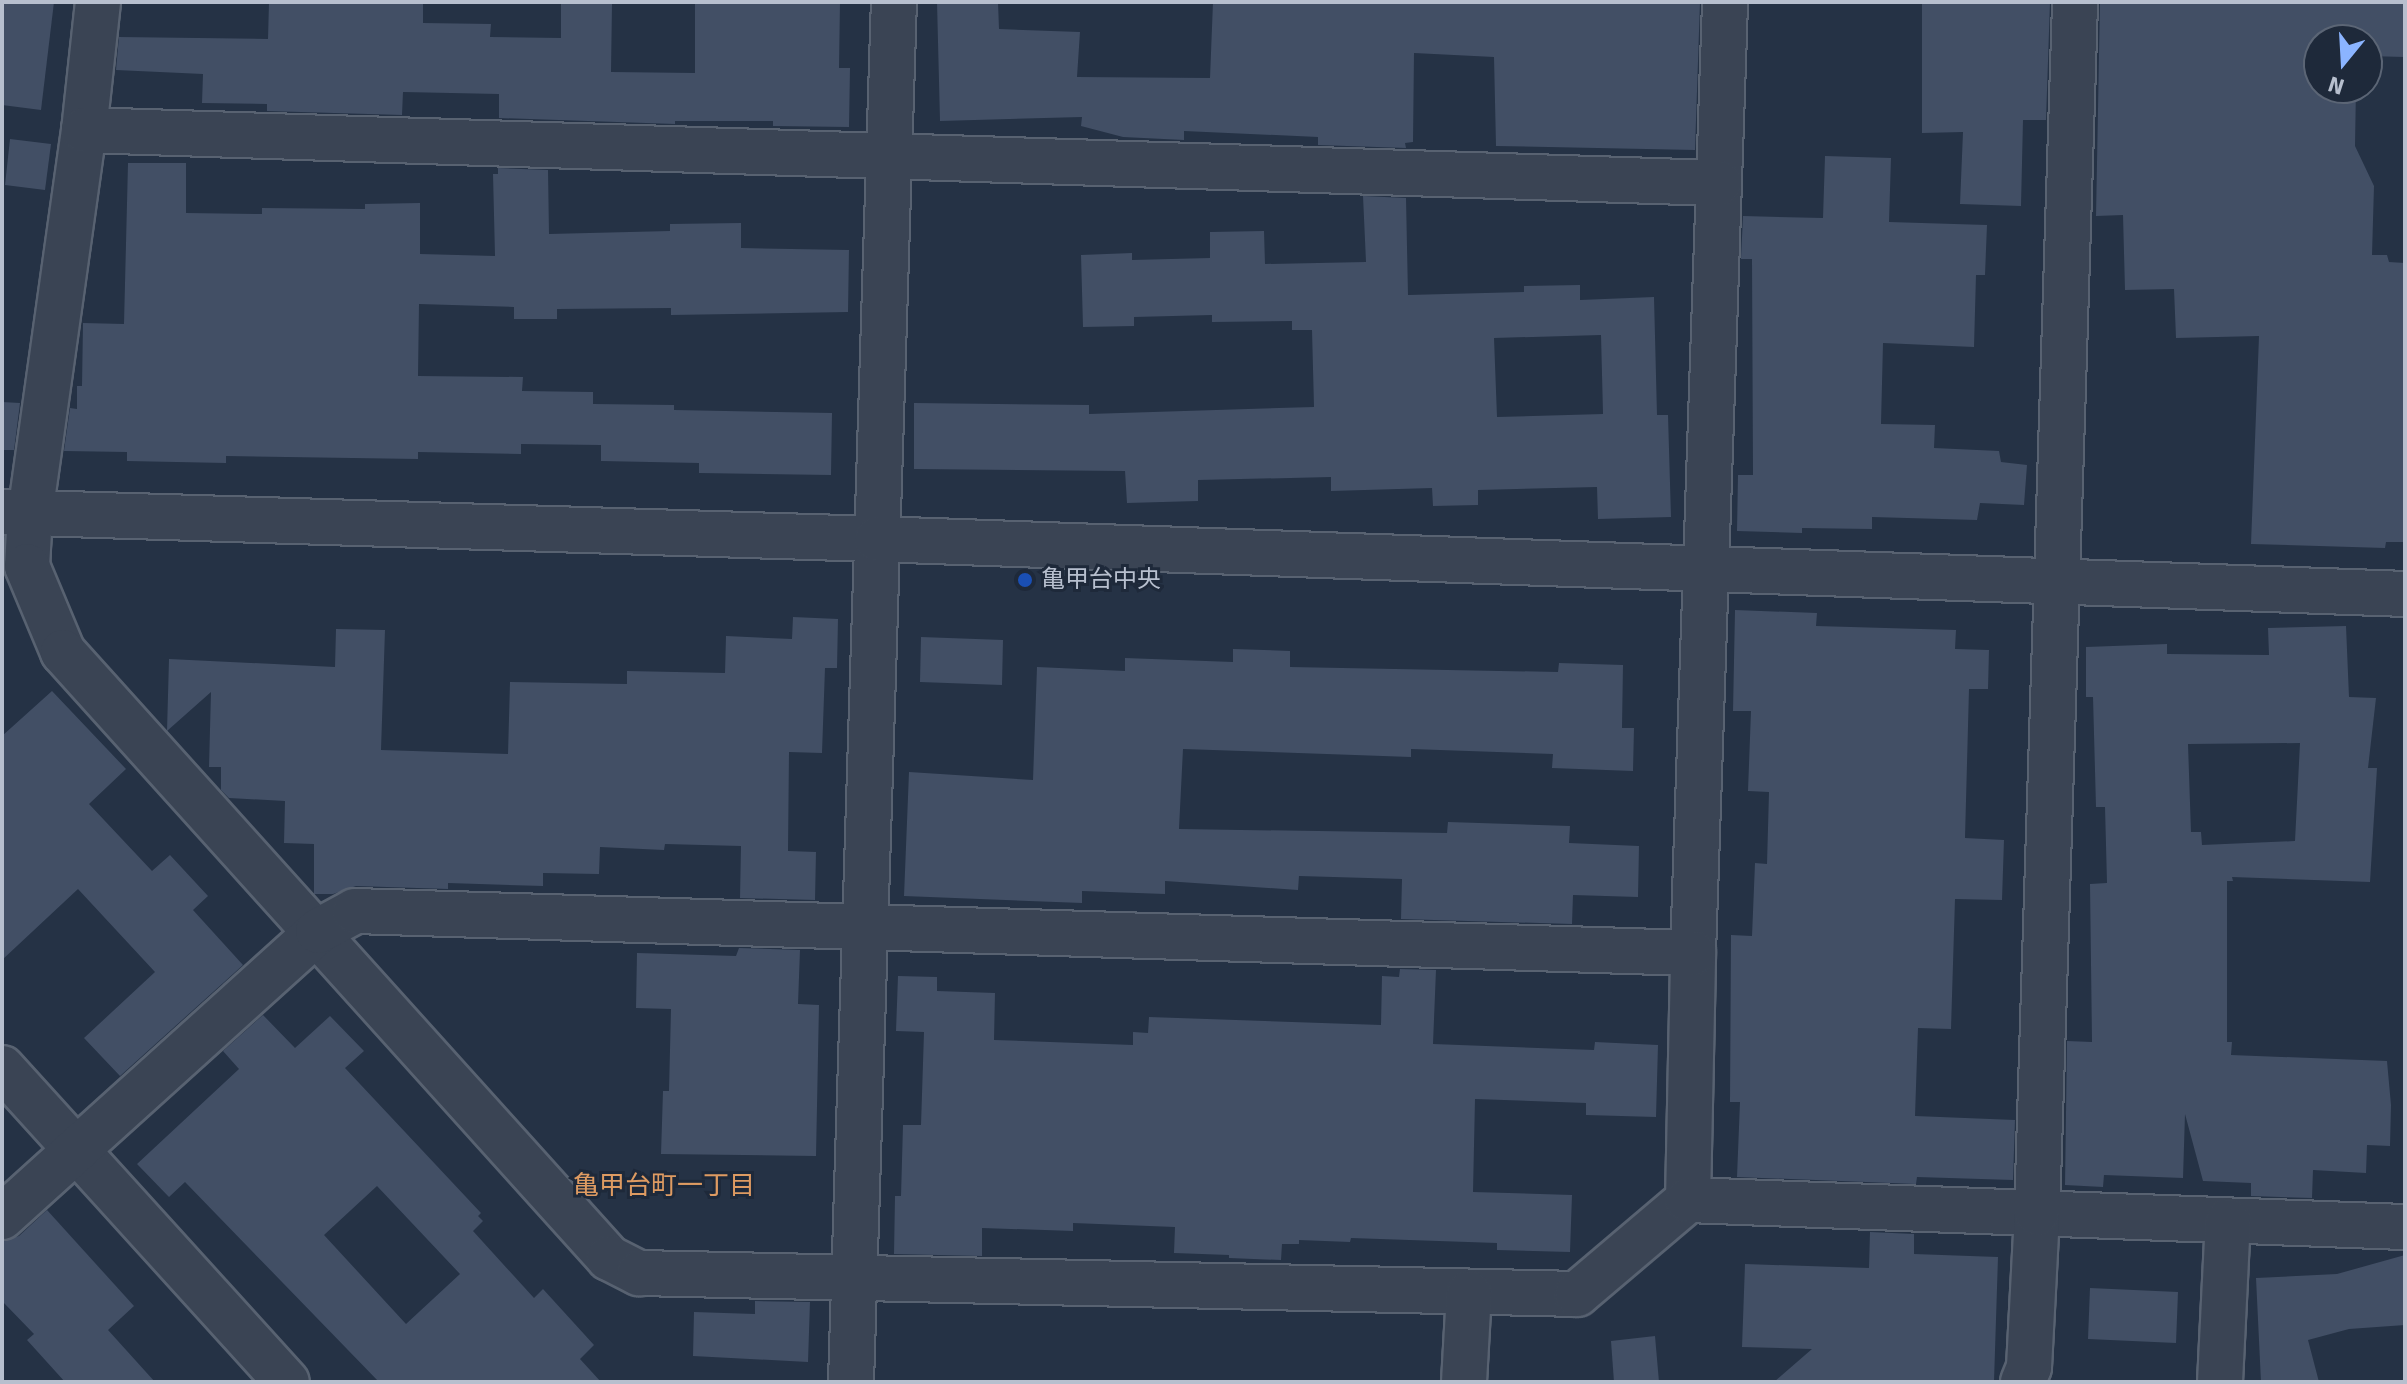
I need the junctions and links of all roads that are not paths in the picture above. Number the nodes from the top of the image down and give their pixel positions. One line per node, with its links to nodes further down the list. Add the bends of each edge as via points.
1 (98, 2): 5 (street)
2 (894, 2): 6 (street)
3 (1725, 2): 7 (street)
4 (2075, 2): 11 (street)
5 (84, 130): 6 (street); 8 (street)
6 (888, 156): 7 (street); 9 (street)
7 (1719, 183): 10 (street)
8 (16, 513): 9 (street); 14 (street, via 27,566 63,652)
9 (877, 539): 10 (street); 13 (street)
10 (1706, 569): 11 (street); 15 (street)
11 (2055, 581): 12 (street); 19 (street)
12 (2405, 594)
13 (864, 929): 14 (street, via 355,911); 15 (street); 23 (street)
14 (318, 931): 17 (street); 23 (street, via 609,1258 639,1273)
15 (1693, 953): 18 (street)
16 (2, 1068): 17 (street)
17 (77, 1150): 20 (street); 25 (street)
18 (1688, 1200): 19 (street); 24 (street, via 1577,1294)
19 (2037, 1213): 21 (street); 28 (street, via 2029,1367)
20 (2, 1217)
21 (2228, 1221): 22 (street); 29 (street)
22 (2405, 1227)
23 (854, 1278): 24 (street); 26 (street)
24 (1469, 1293): 27 (street)
25 (287, 1382)
26 (851, 1382)
27 (1464, 1382)
28 (2023, 1382)
29 (2220, 1382)

